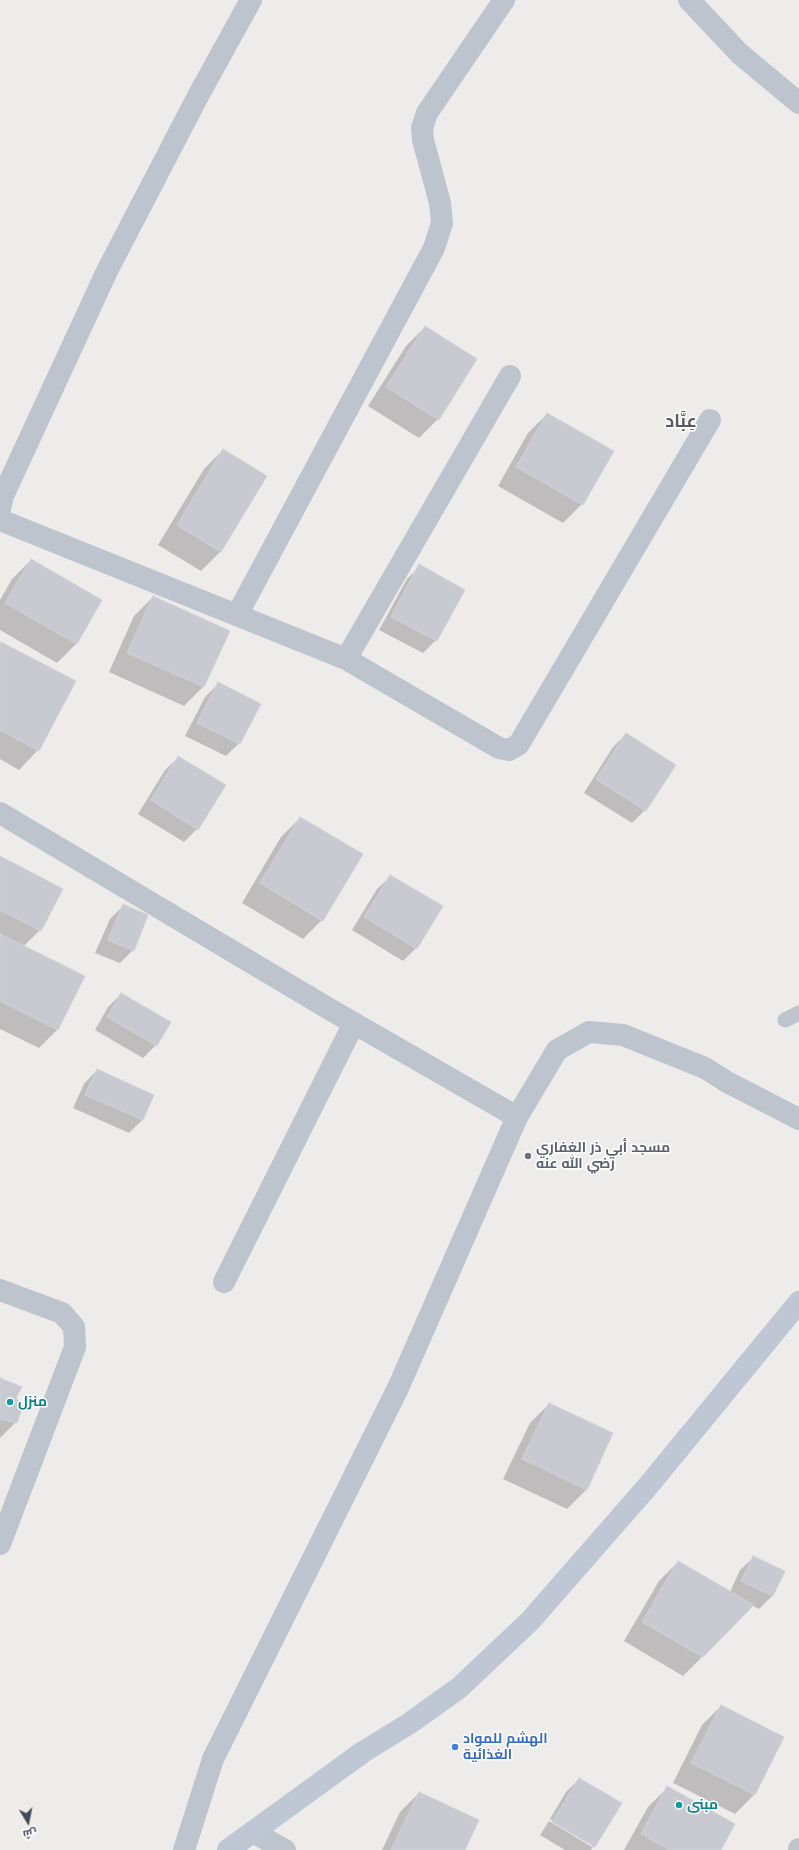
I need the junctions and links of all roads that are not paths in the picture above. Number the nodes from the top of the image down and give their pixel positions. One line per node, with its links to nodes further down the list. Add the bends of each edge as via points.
1 (251, 0): 7 (street, via 107,271 3,496)
2 (504, 0): 9 (street, via 427,113 422,128 440,203 442,223 434,248)
3 (689, 0): 4 (street, via 740,54)
4 (799, 103)
5 (510, 376): 10 (street)
6 (710, 420): 10 (street, via 519,744 509,750 499,748)
7 (0, 509)
8 (0, 520): 9 (street)
9 (237, 615): 10 (street)
10 (346, 659)
11 (0, 813): 12 (street)
12 (354, 1023): 13 (street); 15 (street)
13 (517, 1117): 14 (street, via 557,1050 589,1032 623,1036 705,1068); 20 (street, via 398,1388 213,1759)
14 (799, 1119)
15 (224, 1282)
16 (0, 1290): 18 (street, via 62,1313 74,1327 75,1347)
17 (799, 1302): 19 (street, via 648,1486 530,1621 459,1688 363,1752)
18 (0, 1544)
19 (253, 1832): 21 (street); 22 (street)
20 (184, 1850)
21 (228, 1850)
22 (285, 1850)

